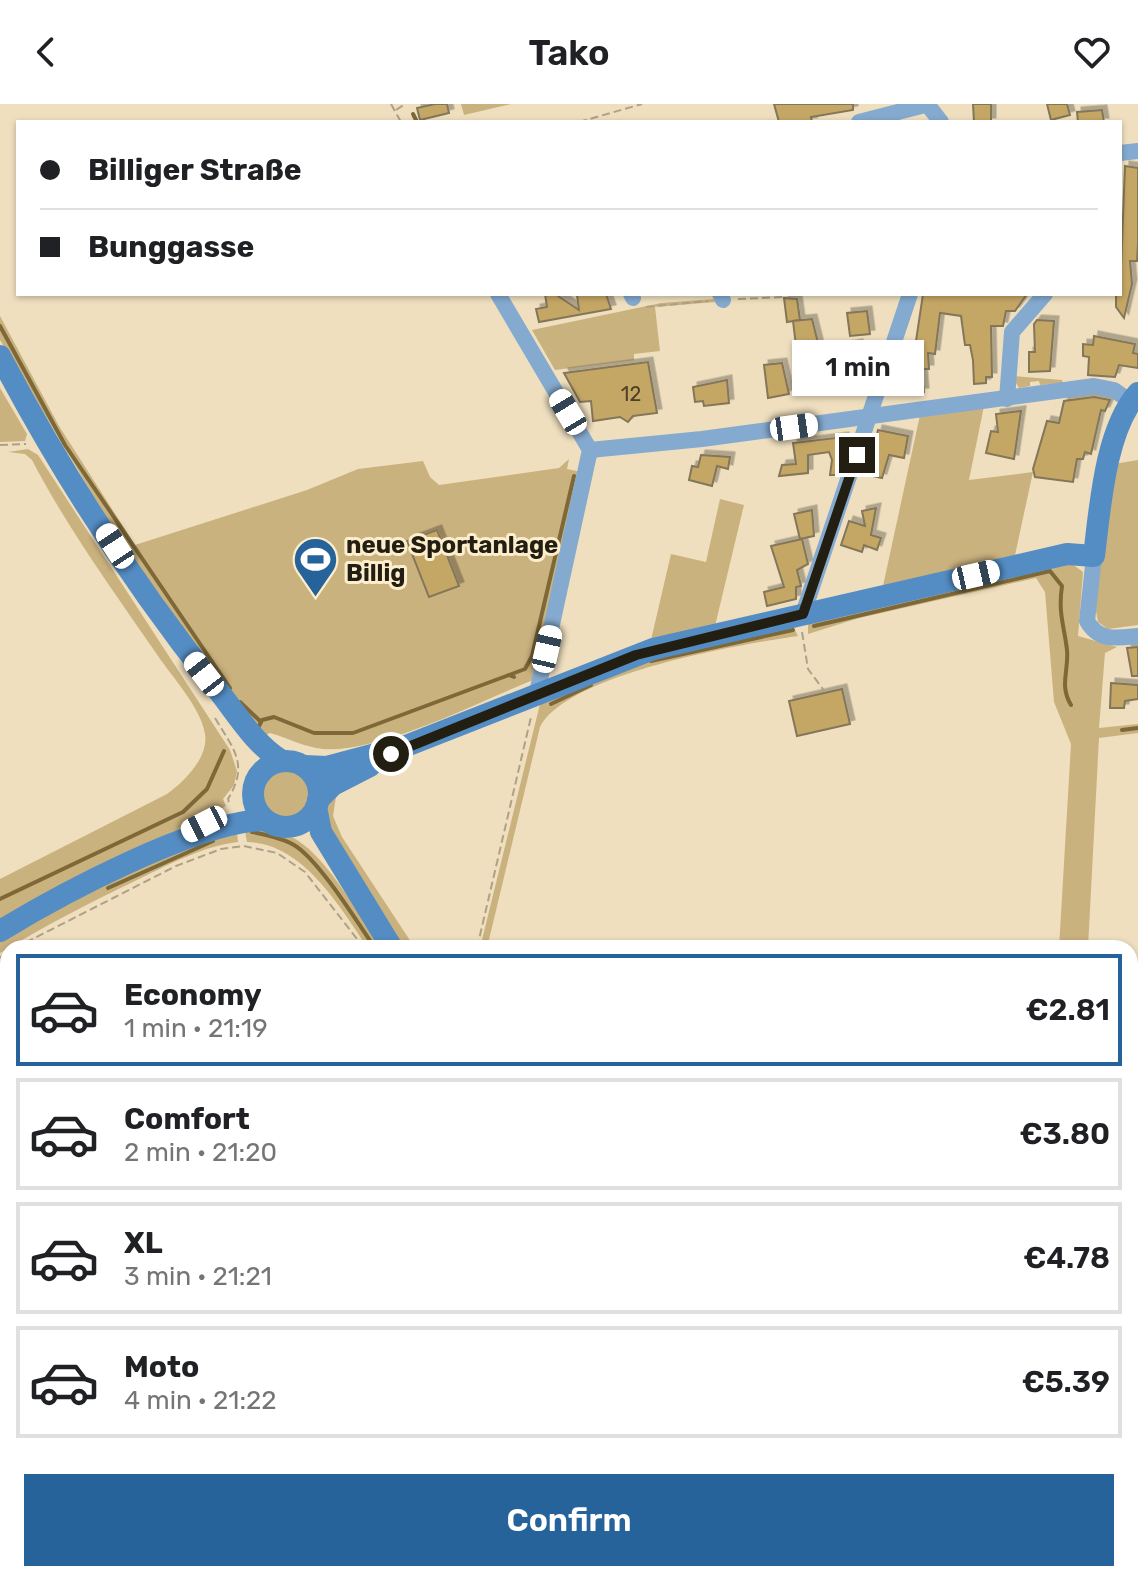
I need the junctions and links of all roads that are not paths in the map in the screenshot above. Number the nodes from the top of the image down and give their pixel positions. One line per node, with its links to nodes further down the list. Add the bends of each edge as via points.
1 (928, 104): 2 (street)
2 (867, 120)
3 (499, 296): 10 (street)
4 (909, 296): 9 (street)
5 (1043, 296): 8 (street, via 1010,336)
6 (0, 356): 14 (street, via 87,503)
7 (1134, 398): 8 (street, via 1100,386); 11 (street, via 1112,446)
8 (1007, 399): 9 (street)
9 (870, 417): 10 (street); 12 (street)
10 (590, 450): 15 (street)
11 (1094, 556): 12 (street, via 1067,554); 13 (street, via 1087,621 1104,637)
12 (801, 615): 15 (street, via 653,649)
13 (1138, 636)
14 (187, 651): 17 (street, via 259,743); 19 (street, via 247,751)
15 (537, 693): 16 (street)
16 (406, 746): 18 (street, via 327,767); 20 (street, via 333,785)
17 (282, 761): 18 (street); 19 (street, via 266,767)
18 (304, 766): 20 (street, via 316,780)
19 (254, 784): 21 (street); 22 (street, via 254,805)
20 (317, 804): 23 (street, via 303,823); 24 (street, via 321,832)
21 (235, 815): 22 (street); 25 (street)
22 (264, 820): 23 (street)
23 (288, 828): 24 (street, via 312,846)
24 (377, 926): 26 (street)
25 (0, 931)
26 (387, 940)

